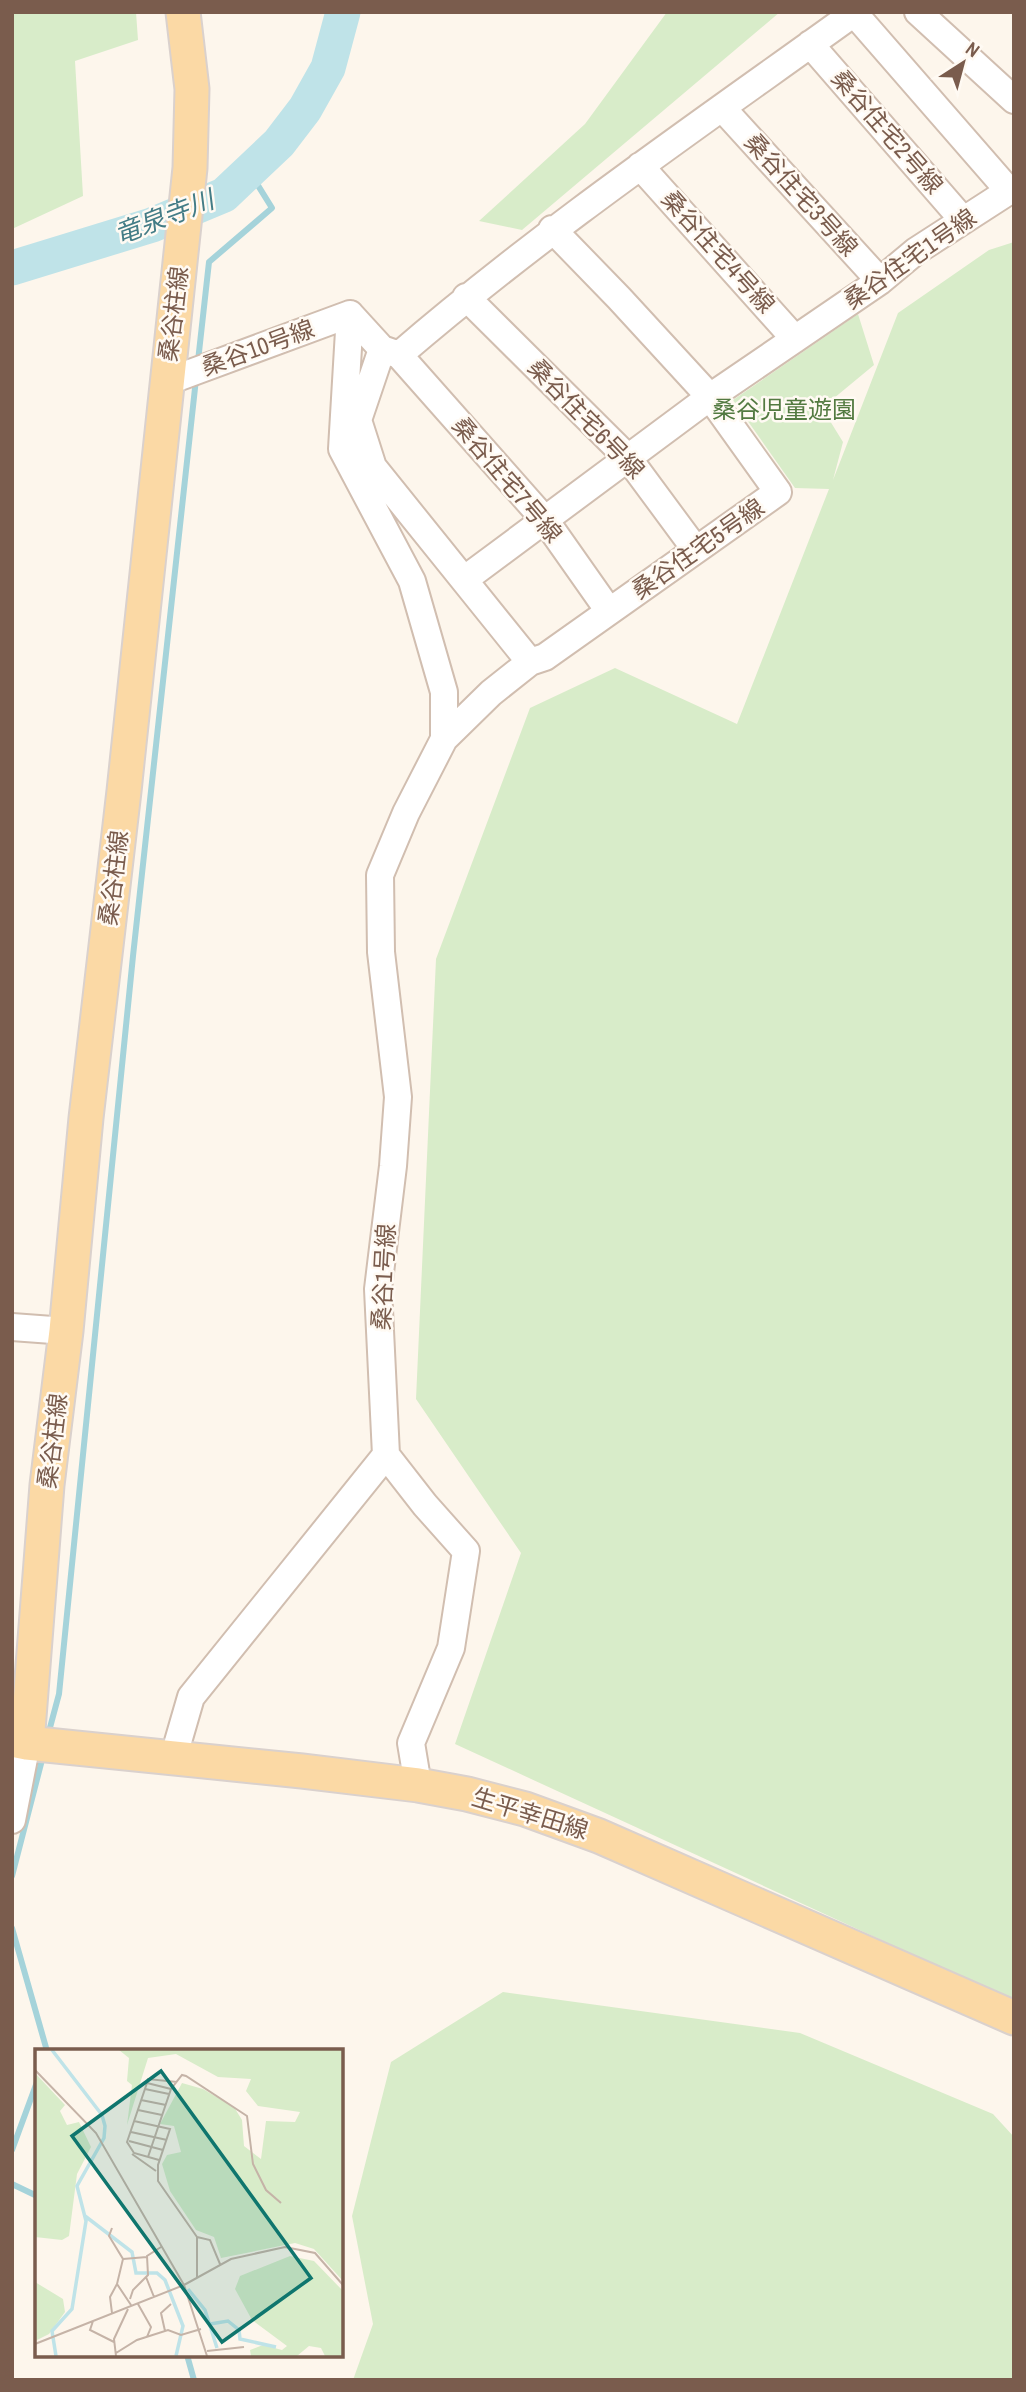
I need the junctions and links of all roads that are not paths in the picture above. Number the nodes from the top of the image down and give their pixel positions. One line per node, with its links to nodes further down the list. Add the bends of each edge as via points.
1 (183, 12): 16 (main road, 桑谷柱線, via 192,89 190,168)
2 (918, 12): 5 (street)
3 (854, 13): 4 (street, 桑谷住宅1号線); 8 (street, 桑谷住宅1号線)
4 (810, 44): 6 (street, 桑谷住宅1号線); 9 (street, 桑谷住宅2号線)
5 (1014, 100)
6 (723, 109): 7 (street, 桑谷住宅1号線); 11 (street, 桑谷住宅3号線)
7 (640, 166): 10 (street, 桑谷住宅1号線); 14 (street, 桑谷住宅4号線)
8 (1011, 191): 9 (street, 桑谷住宅1号線)
9 (963, 220): 11 (street, 桑谷住宅1号線)
10 (552, 229): 12 (street, 桑谷住宅1号線); 17 (street, 桑谷住宅5号線)
11 (880, 281): 14 (street, 桑谷住宅1号線)
12 (466, 297): 15 (street, 桑谷住宅1号線); 18 (street, 桑谷住宅6号線)
13 (350, 314): 15 (street, 桑谷住宅7号線); 16 (street, 桑谷10号線); 24 (street, via 342,449 412,581 444,692)
14 (795, 339): 17 (street, 桑谷住宅1号線)
15 (390, 352): 19 (street, 桑谷住宅7号線); 21 (street, via 358,420 373,467)
16 (166, 382): 26 (main road, 桑谷柱線)
17 (710, 397): 18 (street, 桑谷住宅1号線); 20 (street, 桑谷住宅5号線, via 778,492)
18 (628, 458): 19 (street, 桑谷住宅1号線); 20 (street, 桑谷住宅6号線)
19 (545, 520): 21 (street, 桑谷住宅1号線); 22 (street, 桑谷住宅7号線)
20 (696, 550): 22 (street, 桑谷住宅5号線)
21 (465, 579): 23 (street)
22 (609, 611): 23 (street, 桑谷住宅5号線, via 545,657)
23 (530, 662): 24 (street, 桑谷住宅5号線)
24 (444, 739): 27 (street, 桑谷1号線, via 405,813 380,875 381,952 398,1097 378,1289)
25 (12, 1327): 26 (street)
26 (66, 1331): 28 (main road, 桑谷柱線)
27 (386, 1455): 29 (street, via 191,1697); 30 (street, via 466,1551 451,1648 411,1743)
28 (20, 1742): 29 (main road, 生平幸田線); 31 (street)
29 (173, 1759): 30 (main road, 生平幸田線)
30 (418, 1785): 32 (main road, 生平幸田線, via 525,1809 599,1836)
31 (12, 1821)
32 (1014, 2018)

